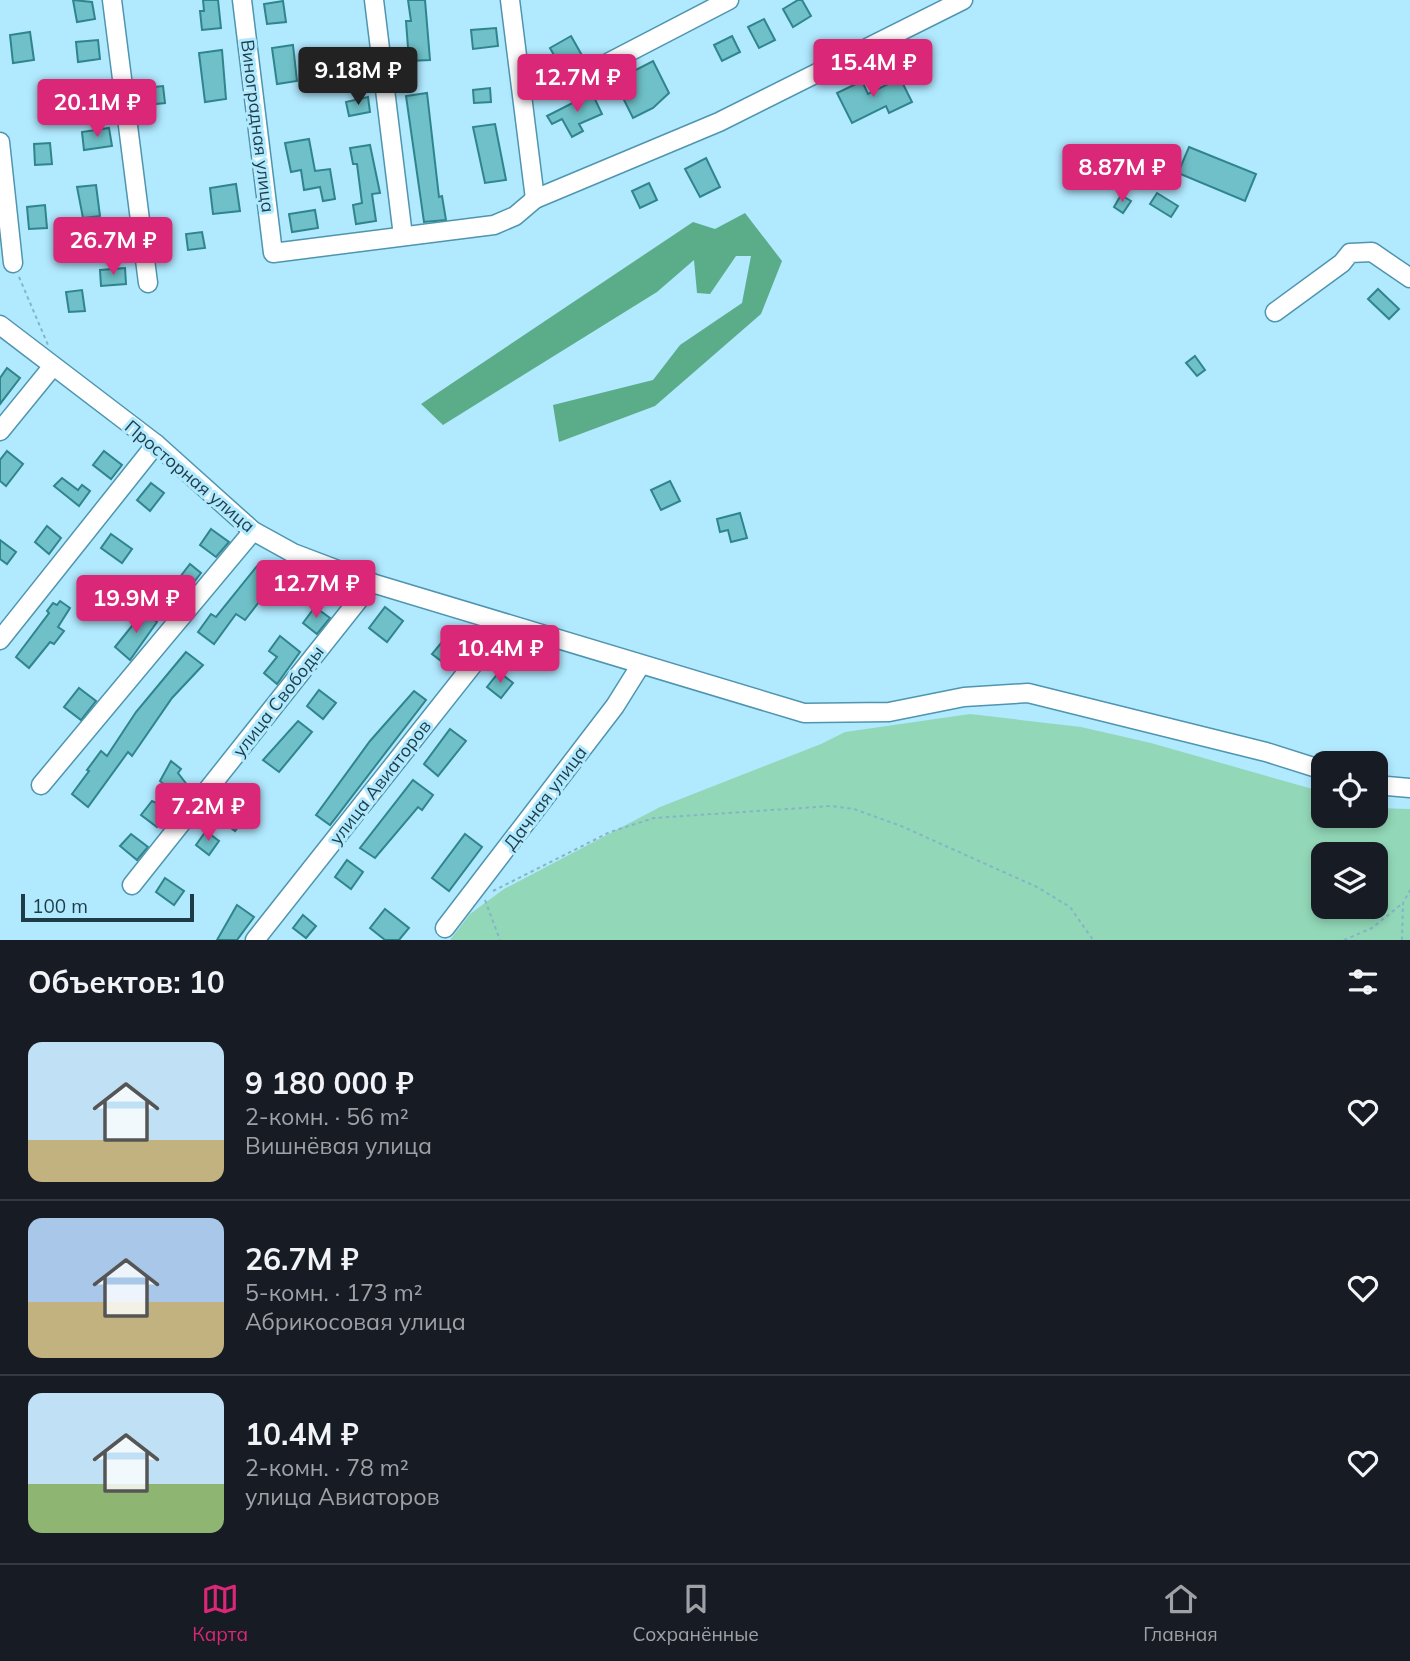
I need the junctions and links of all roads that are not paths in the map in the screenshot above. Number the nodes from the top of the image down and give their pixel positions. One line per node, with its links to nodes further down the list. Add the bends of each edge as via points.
1 (112, 0): 13 (street)
2 (242, 0): 10 (street, Виноградная улица, via 273,253)
3 (374, 0): 10 (street)
4 (510, 0): 9 (street)
5 (729, 0): 7 (street)
6 (963, 0): 9 (street, via 719,122)
7 (600, 67)
8 (0, 142): 11 (street)
9 (535, 199): 10 (street, via 515,216 494,225)
10 (403, 236)
11 (13, 263)
12 (1410, 278): 14 (street, via 1372,252 1350,253)
13 (148, 283)
14 (1275, 312)
15 (0, 325): 16 (street, Просторная улица)
16 (53, 366): 17 (street); 18 (street, Просторная улица)
17 (0, 431)
18 (156, 444): 19 (street, Просторная улица); 22 (street)
19 (253, 531): 20 (street, Просторная улица, via 293,553); 25 (street)
20 (372, 583): 21 (street, Просторная улица); 28 (street, улица Свободы)
21 (505, 624): 23 (street, Просторная улица); 30 (street, улица Авиаторов)
22 (0, 640)
23 (640, 666): 24 (street, Просторная улица, via 804,713 889,712 964,697 1028,693); 29 (street, Дачная улица, via 615,706)
24 (1311, 766)
25 (41, 785)
26 (1388, 786): 27 (street)
27 (1410, 788)
28 (132, 885)
29 (445, 928)
30 (255, 940)

